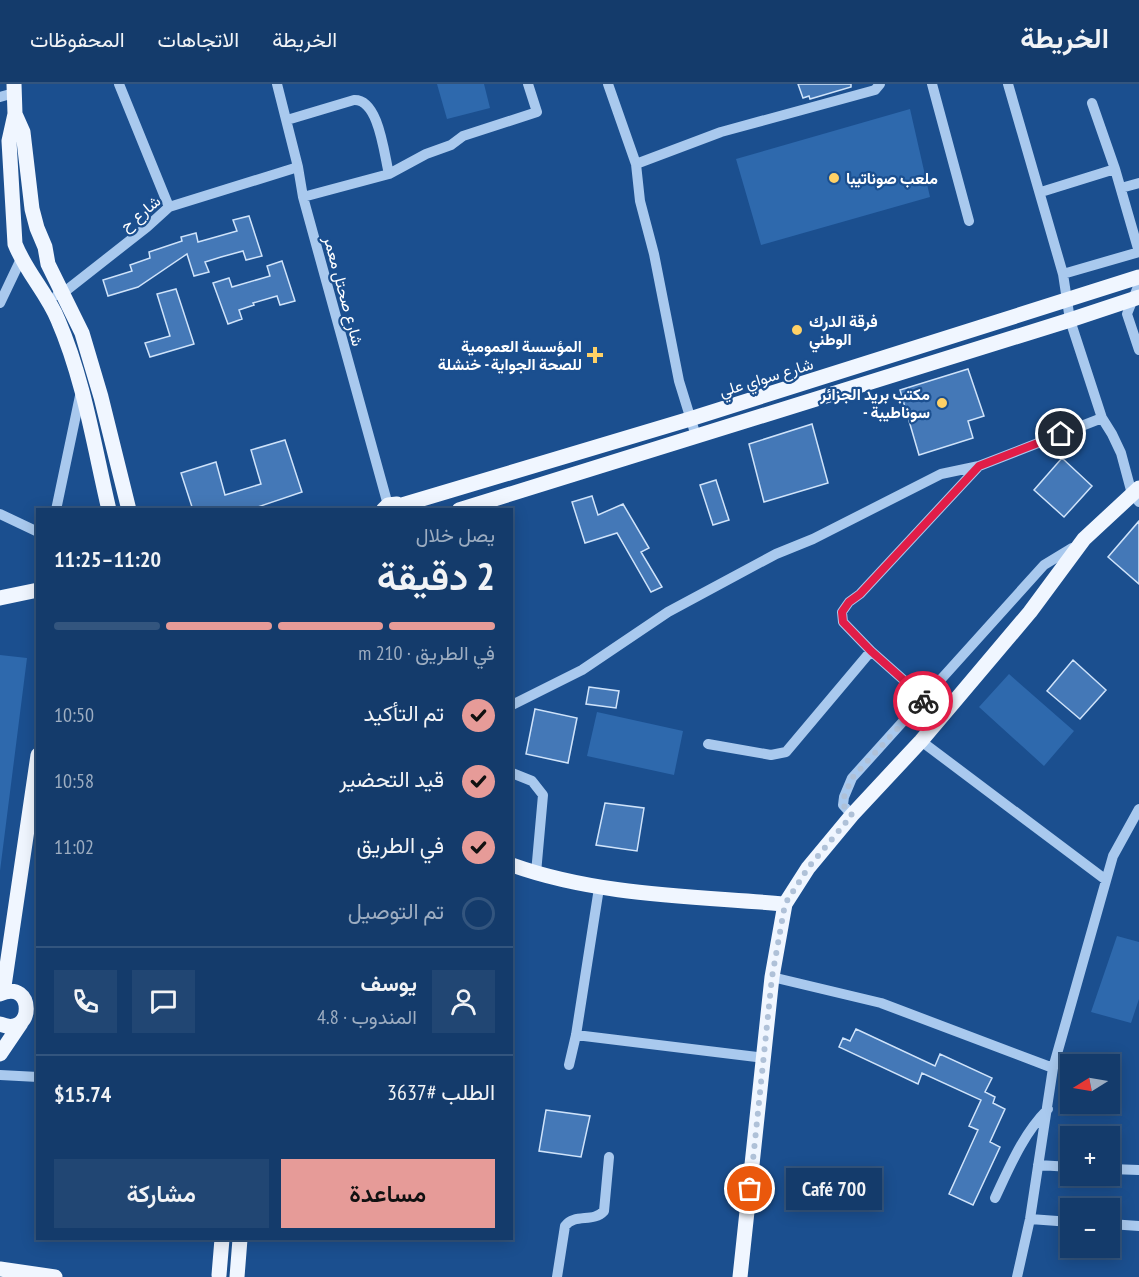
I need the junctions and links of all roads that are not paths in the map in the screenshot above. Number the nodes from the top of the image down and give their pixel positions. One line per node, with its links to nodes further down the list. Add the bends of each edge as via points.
1 (119, 84): 20 (street)
2 (278, 84): 11 (street, شارع صحتل معمر)
3 (528, 84): 15 (street, via 537,112 463,136)
4 (608, 84): 12 (street)
5 (880, 84): 12 (street, via 875,90 721,132)
6 (932, 84): 21 (street)
7 (1008, 84): 18 (street)
8 (9, 91): 10 (main road)
9 (1092, 103): 14 (street)
10 (15, 114): 23 (main road, via 9,141 13,228); 27 (main road, via 23,132 32,209)
11 (287, 120): 13 (street, شارع صحتل معمر); 15 (street, via 354,100 364,102 373,112)
12 (636, 164): 36 (street, via 640,201)
13 (298, 167): 19 (street, شارع صحتل معمر); 20 (street, شارع ح)
14 (1115, 169): 17 (street); 18 (street)
15 (389, 174): 19 (street)
16 (1139, 183): 17 (street)
17 (1121, 188): 22 (street)
18 (1041, 192): 24 (street)
19 (303, 197): 43 (street, شارع صحتل معمر)
20 (169, 207): 27 (street, شارع ح)
21 (969, 221)
22 (1139, 252): 24 (street)
23 (21, 259): 27 (main road); 29 (street)
24 (1063, 274): 28 (street)
25 (1139, 277): 28 (main road, شارع سواي علي)
26 (1137, 293): 30 (main road); 32 (street, via 1127,314)
27 (55, 296): 34 (main road); 42 (main road, via 82,333)
28 (1066, 301): 30 (street); 31 (main road, شارع سواي علي)
29 (0, 303)
30 (1070, 320): 33 (main road); 35 (street)
31 (919, 348): 33 (main road); 36 (main road, شارع سواي علي)
32 (1139, 350)
33 (924, 365): 37 (main road)
34 (81, 388): 40 (street); 41 (main road)
35 (1102, 418): 38 (street); 39 (street)
36 (690, 419): 37 (street); 43 (main road, شارع سواي علي)
37 (696, 436): 44 (main road)
38 (979, 466): 50 (street, via 842,612 843,622); 52 (street, via 941,474 776,554 668,612 582,670)
39 (1137, 495): 47 (main road)
40 (56, 508)
41 (109, 508)
42 (129, 508)
43 (390, 508)
44 (465, 508)
45 (0, 515): 46 (street)
46 (36, 531)
47 (1084, 539): 51 (street, via 1044,565); 53 (main road, via 1030,612)
48 (33, 593): 49 (main road)
49 (0, 598)
50 (871, 651): 51 (street); 55 (street, via 786,752 771,754)
51 (925, 699): 53 (street); 59 (street, via 852,778 843,805)
52 (513, 704)
53 (943, 715): 54 (main road)
54 (921, 741): 59 (main road); 62 (street)
55 (708, 744)
56 (36, 768): 66 (main road)
57 (513, 773): 61 (street, via 532,782 543,795)
58 (1139, 809): 62 (street, via 1113,856)
59 (852, 815): 64 (main road, via 808,868)
60 (513, 865): 61 (main road)
61 (536, 873): 63 (main road)
62 (1106, 880): 74 (street)
63 (599, 888): 64 (main road); 70 (street)
64 (785, 904): 65 (main road)
65 (772, 977): 72 (main road); 74 (street, via 881,1003)
66 (1, 993): 67 (main road, via 8,991)
67 (32, 1002): 68 (main road)
68 (21, 1023): 69 (main road); 71 (main road)
69 (0, 1024)
70 (576, 1035): 72 (street); 73 (street)
71 (0, 1054)
72 (765, 1058): 95 (main road)
73 (569, 1065)
74 (1053, 1068): 77 (street)
75 (0, 1075): 76 (street)
76 (36, 1077)
77 (1048, 1109): 79 (street); 83 (street, via 1020,1145)
78 (609, 1157): 94 (street, via 604,1211 595,1218 572,1220 565,1226)
79 (1038, 1165): 80 (street); 84 (street)
80 (1060, 1166)
81 (1120, 1169): 82 (street)
82 (1139, 1170)
83 (994, 1198)
84 (1030, 1219): 85 (street); 96 (street)
85 (1060, 1221)
86 (1120, 1225): 87 (street)
87 (1139, 1226)
88 (222, 1240): 91 (main road)
89 (240, 1240): 93 (main road)
90 (0, 1269): 92 (main road)
91 (218, 1276): 93 (main road)
92 (56, 1277)
93 (237, 1277)
94 (558, 1277)
95 (740, 1277)
96 (1017, 1277)

